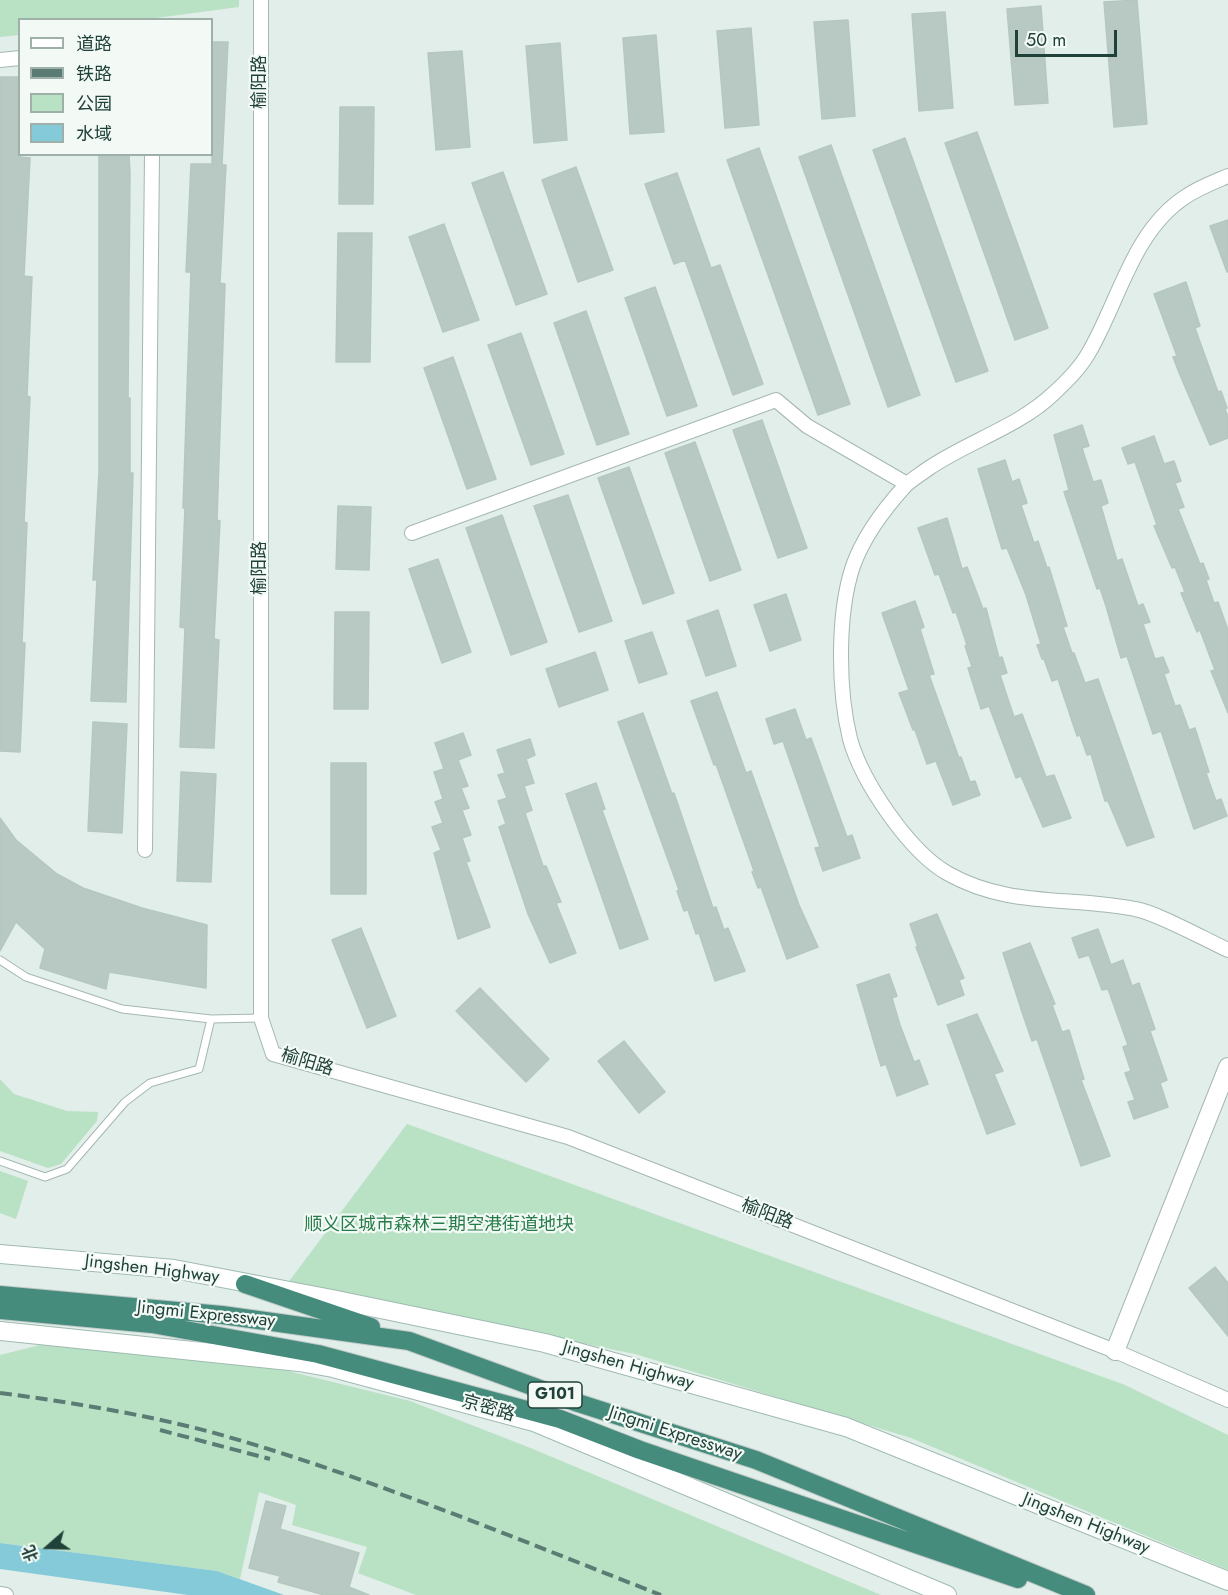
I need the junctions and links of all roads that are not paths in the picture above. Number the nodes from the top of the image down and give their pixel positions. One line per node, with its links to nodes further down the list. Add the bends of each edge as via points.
1 (261, 0): 11 (street, 榆阳路)
2 (18, 58): 3 (street)
3 (0, 60)
4 (153, 156): 8 (street)
5 (1228, 176): 6 (street, via 1184,197 1152,228 1088,356 1052,395)
6 (907, 484): 7 (street, via 807,426 776,400); 9 (street, via 875,525 854,566 843,616 842,677 850,739 866,775 902,834 946,873 995,893 1039,901 1137,909)
7 (412, 533)
8 (145, 850)
9 (1228, 950)
10 (0, 960): 12 (lane, via 26,977 122,1009)
11 (261, 1018): 12 (lane); 21 (street, 榆阳路, via 273,1054 568,1137)
12 (211, 1019): 14 (lane, via 199,1069 150,1083 125,1102 67,1169 45,1177)
13 (1228, 1067): 21 (main road)
14 (0, 1161)
15 (0, 1254): 16 (main road, Jingshen Highway, via 174,1269)
16 (245, 1284): 20 (highway); 25 (main road, Jingshen Highway, via 545,1343 846,1427)
17 (0, 1295): 20 (highway, Jingmi Expressway / G101, via 222,1315)
18 (0, 1310): 22 (highway, Jingmi Expressway / G101, via 152,1324)
19 (0, 1331): 23 (main road, 京密路 / G101)
20 (409, 1341): 30 (highway, Jingmi Expressway / G101, via 578,1403 756,1460)
21 (1114, 1351): 24 (street, 榆阳路)
22 (358, 1365): 23 (highway); 29 (highway, Jingmi Expressway / G101, via 560,1419)
23 (333, 1368): 28 (main road, 京密路 / G101, via 534,1422)
24 (1228, 1400)
25 (1228, 1581)
26 (0, 1594): 27 (street)
27 (6, 1595)
28 (947, 1595)
29 (1062, 1595)
30 (1086, 1595)

